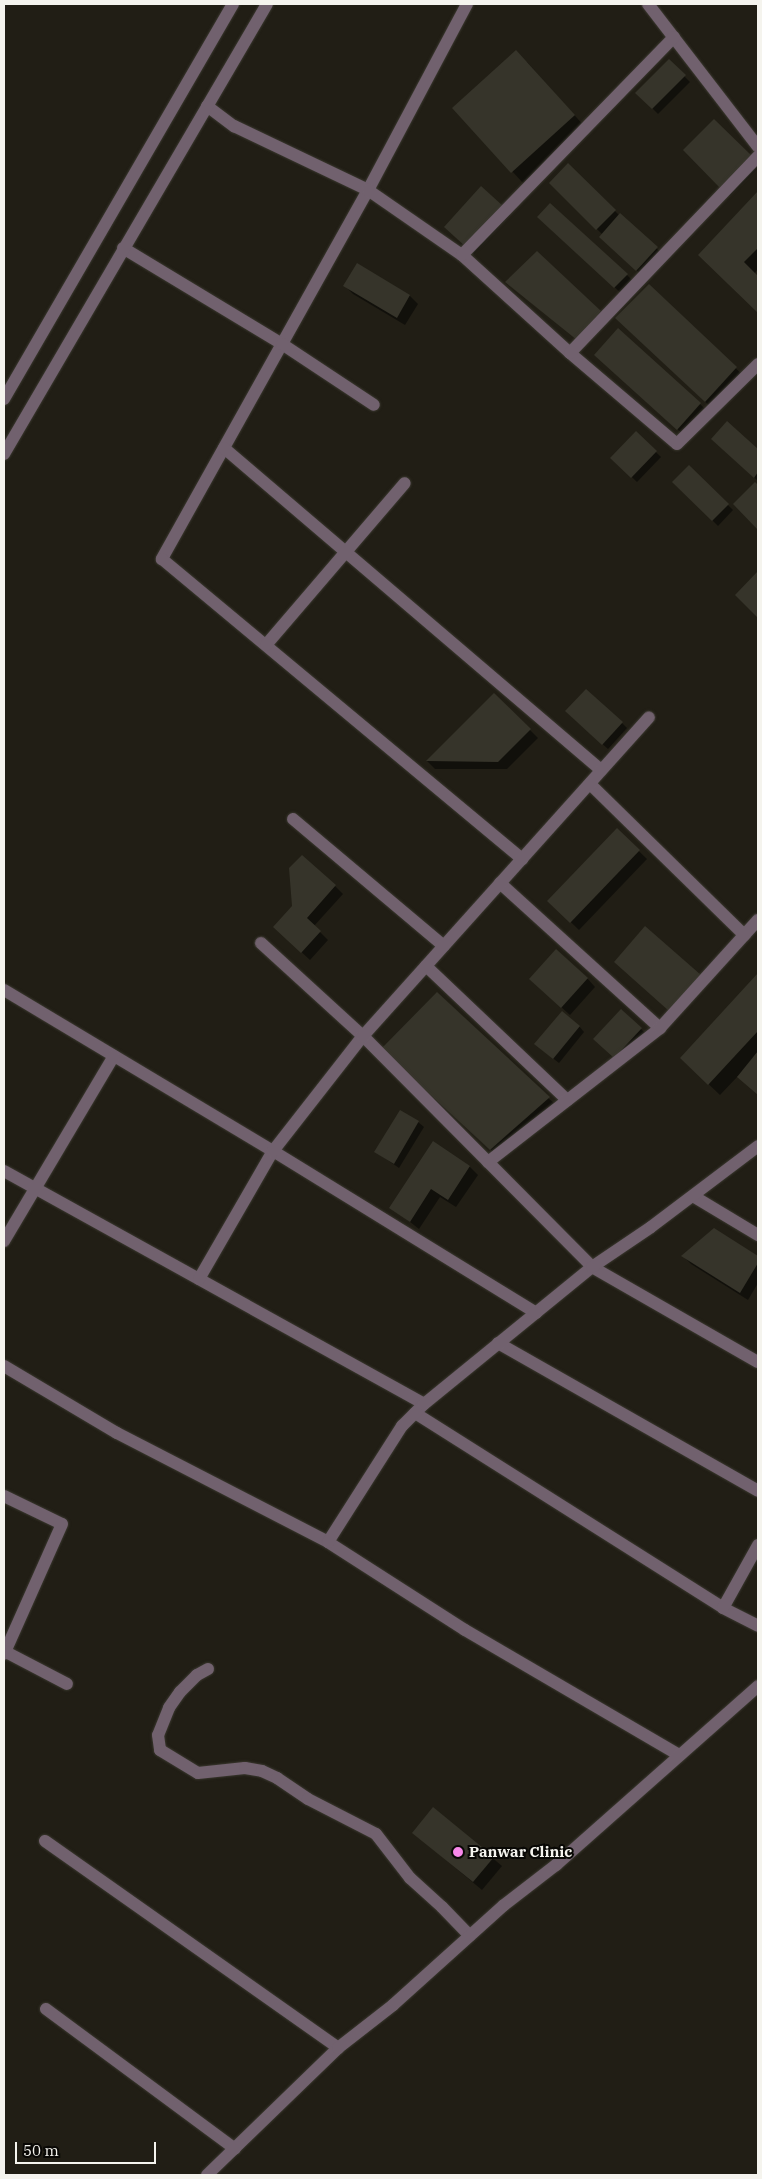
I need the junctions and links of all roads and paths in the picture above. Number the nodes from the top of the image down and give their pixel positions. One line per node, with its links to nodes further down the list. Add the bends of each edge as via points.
1 (233, 4): 15 (street)
2 (267, 4): 6 (street)
3 (467, 4): 9 (street)
4 (648, 4): 5 (street)
5 (674, 37): 7 (street); 11 (street)
6 (207, 106): 9 (street, via 234,126); 10 (street)
7 (758, 147)
8 (758, 156): 13 (street)
9 (368, 190): 11 (street); 12 (street)
10 (124, 248): 12 (street); 18 (street)
11 (462, 255): 13 (street)
12 (282, 344): 16 (street); 17 (street)
13 (570, 354): 14 (street, via 677,444)
14 (758, 364)
15 (4, 398)
16 (374, 405)
17 (224, 448): 20 (street); 21 (street, via 162,559)
18 (4, 454)
19 (405, 483): 20 (street)
20 (345, 551): 21 (street); 23 (street)
21 (266, 645): 26 (street)
22 (649, 717): 23 (street)
23 (602, 770): 24 (street)
24 (590, 784): 26 (street); 29 (street)
25 (293, 819): 31 (street)
26 (522, 859): 27 (street)
27 (500, 883): 31 (street); 34 (street)
28 (758, 920): 29 (street)
29 (744, 935): 34 (street)
30 (261, 943): 35 (street)
31 (444, 946): 32 (street)
32 (426, 966): 35 (street); 37 (street)
33 (4, 990): 36 (street)
34 (660, 1028): 37 (street)
35 (363, 1036): 39 (street); 40 (street)
36 (114, 1056): 39 (street); 42 (street)
37 (568, 1100): 40 (street)
38 (758, 1146): 43 (street)
39 (274, 1151): 47 (street); 48 (street)
40 (488, 1162): 46 (street)
41 (4, 1170): 42 (street)
42 (35, 1188): 45 (street); 47 (street)
43 (693, 1196): 44 (street); 46 (street)
44 (758, 1235)
45 (4, 1241)
46 (592, 1267): 48 (street); 50 (street)
47 (199, 1279): 52 (street)
48 (536, 1313): 49 (street)
49 (498, 1343): 52 (street); 53 (street)
50 (758, 1362)
51 (4, 1366): 55 (street, via 117,1433)
52 (419, 1409): 55 (street, via 402,1426); 57 (street)
53 (758, 1491)
54 (4, 1496): 59 (street, via 62,1524)
55 (328, 1542): 63 (street, via 465,1630)
56 (758, 1545): 57 (street)
57 (723, 1608): 58 (street)
58 (758, 1626)
59 (4, 1652): 61 (street)
60 (208, 1669): 65 (street, via 197,1675 169,1708 158,1735 160,1750 198,1773 245,1768 262,1771 308,1800 376,1834 410,1878)
61 (67, 1684)
62 (758, 1686): 63 (street)
63 (679, 1755): 65 (street, via 556,1865)
64 (46, 1841): 67 (street)
65 (470, 1936): 67 (street, via 393,2005)
66 (46, 2009): 68 (street)
67 (338, 2048): 68 (street)
68 (235, 2148): 69 (street)
69 (207, 2175)

